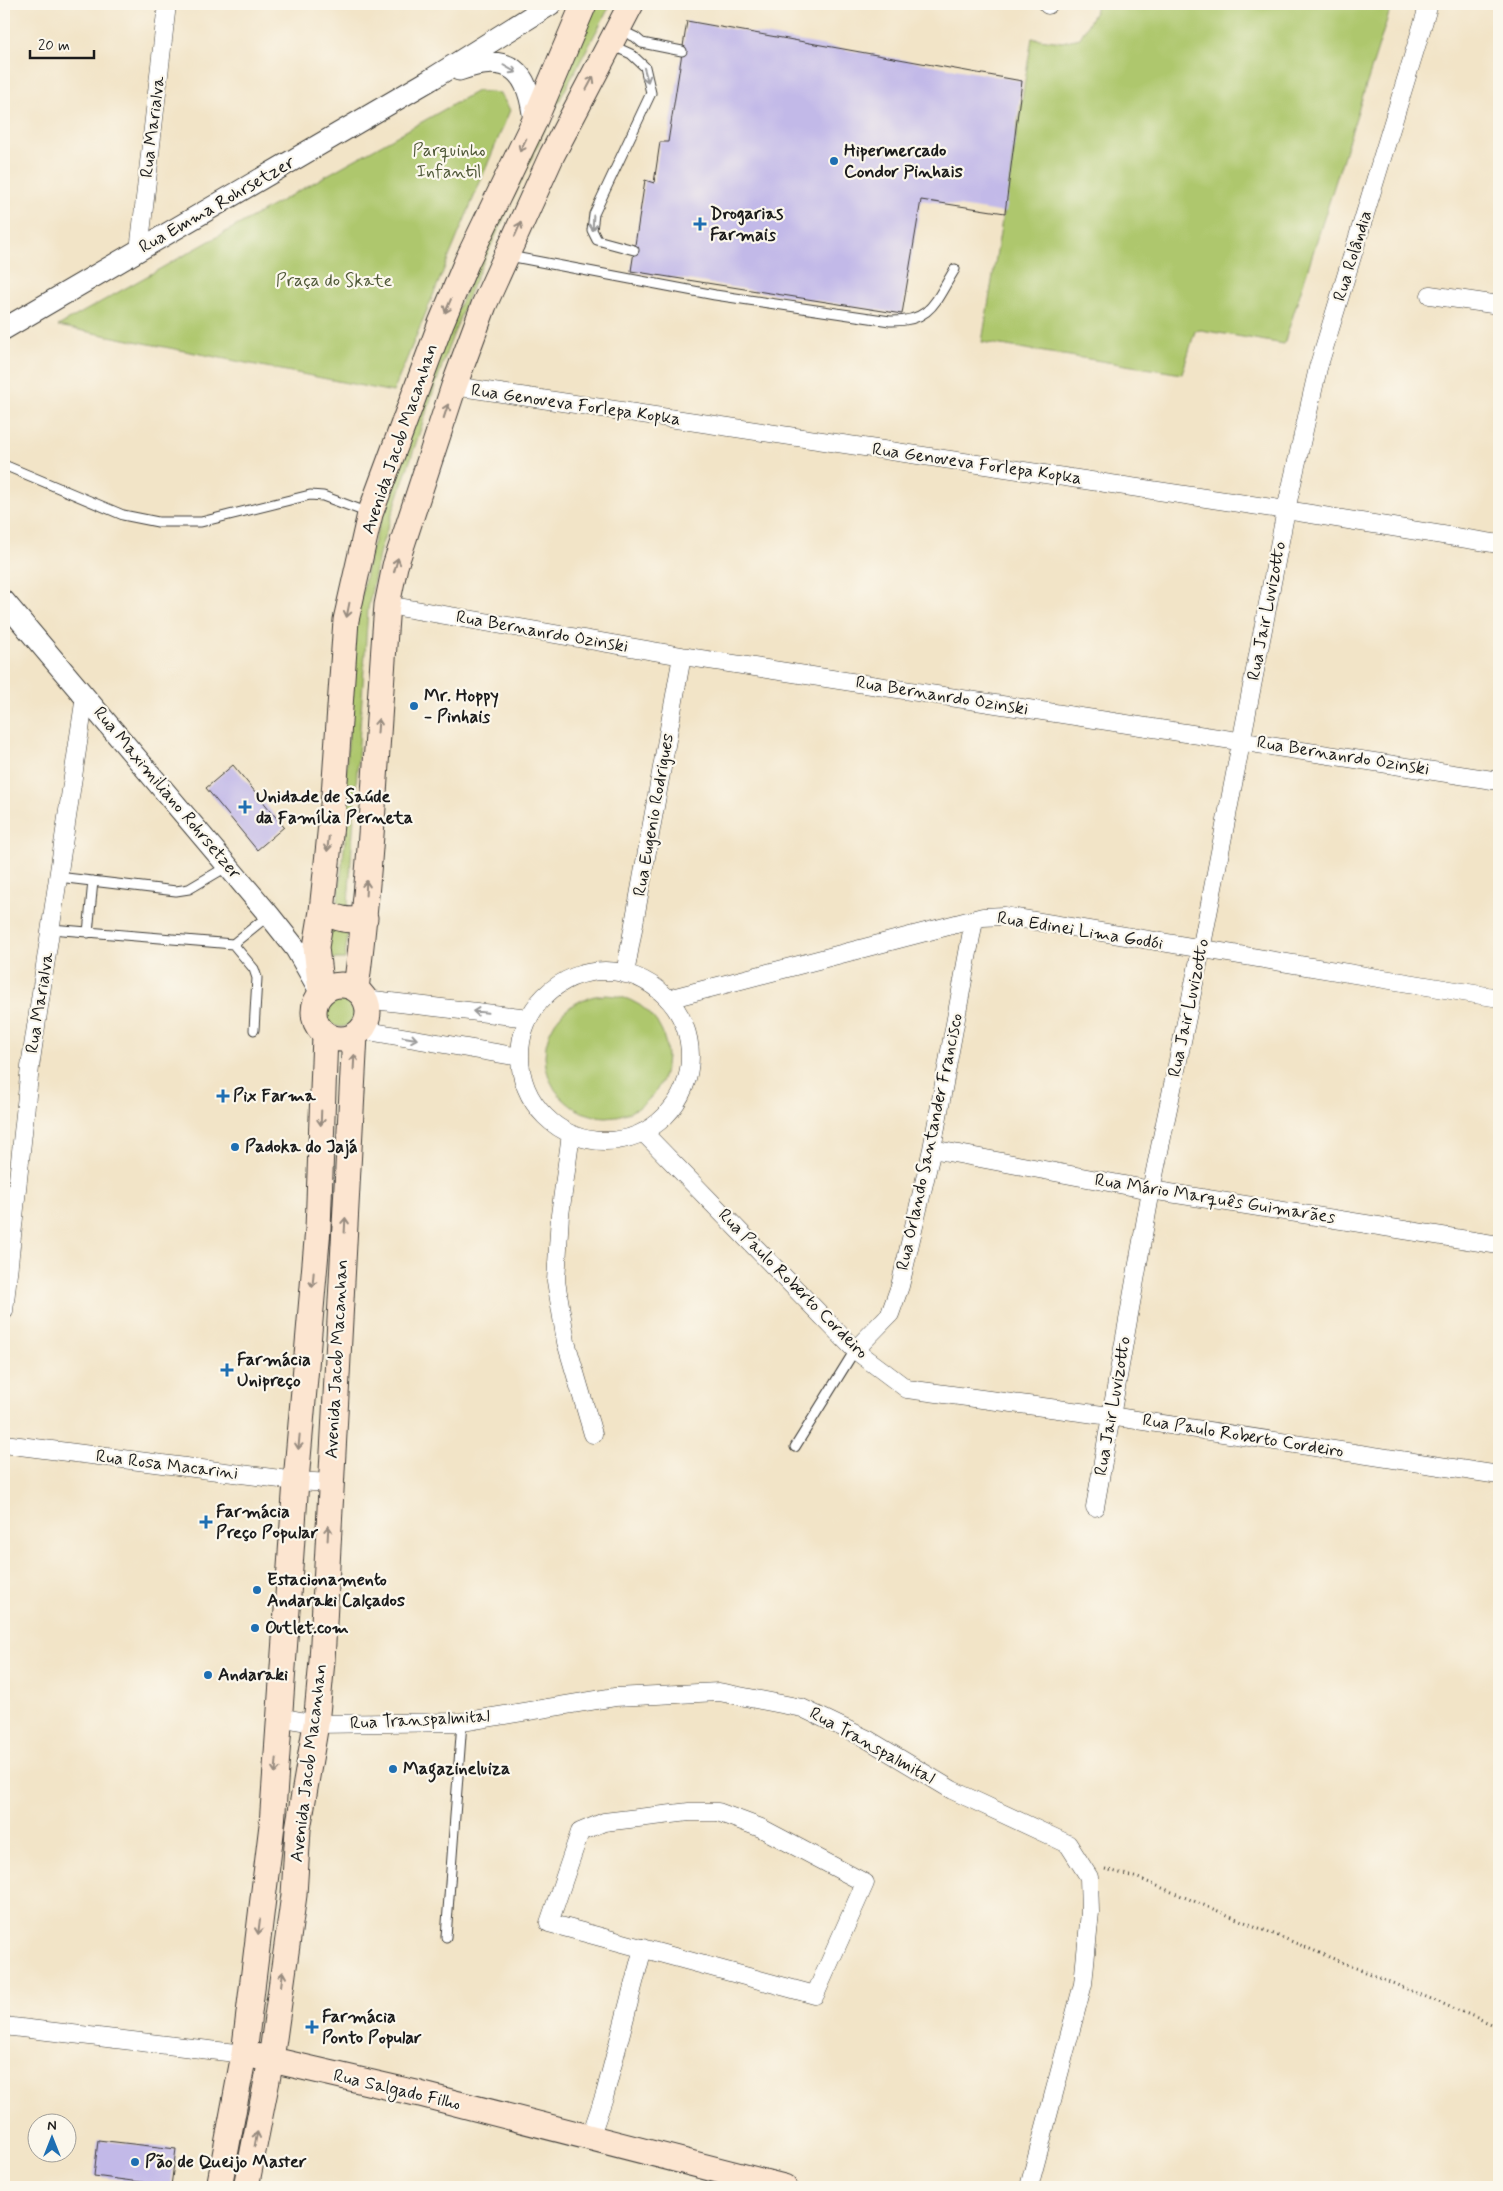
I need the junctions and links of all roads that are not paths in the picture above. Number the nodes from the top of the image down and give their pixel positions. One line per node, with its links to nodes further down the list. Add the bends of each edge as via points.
1 (167, 4): 11 (street, Rua Marialva)
2 (551, 4): 8 (street, Rua Emma Rohrsetzer)
3 (584, 4): 9 (main road, Avenida Jacob Macanhan)
4 (631, 4): 6 (main road, Avenida Jacob Macanhan)
5 (1429, 4): 19 (street, Rua Rolândia, via 1318,368)
6 (614, 37): 7 (lane, via 635,37 642,43); 10 (lane, one-way to 10, via 645,68 651,93 594,214 592,230 597,240); 12 (main road, Avenida Jacob Macanhan, one-way to 6, via 552,155)
7 (682, 51)
8 (430, 80): 9 (street, Rua Emma Rohrsetzer, one-way to 9, via 476,64 492,62 505,65 524,81 532,102); 11 (street, Rua Emma Rohrsetzer)
9 (534, 122): 20 (main road, Avenida Jacob Macanhan, one-way to 20, via 448,306)
10 (634, 250)
11 (139, 251): 16 (street, Rua Emma Rohrsetzer)
12 (506, 255): 13 (lane, via 715,294 906,322 926,314); 17 (main road, Avenida Jacob Macanhan)
13 (954, 269)
14 (1430, 294): 15 (street)
15 (1499, 305)
16 (4, 329)
17 (454, 386): 19 (street, Rua Genoveva Forlepa Kopka); 23 (main road, Avenida Jacob Macanhan, one-way to 17, via 395,566)
18 (4, 465): 20 (lane, via 123,515 158,522 201,522 310,495 323,496)
19 (1286, 510): 21 (street, Rua Genoveva Forlepa Kopka); 26 (street, Rua Jair Luvizotto)
20 (370, 514): 31 (main road, Avenida Jacob Macanhan, one-way to 31, via 346,620)
21 (1499, 544)
22 (4, 601): 25 (street, Rua Maximiliano Rohrsetzer)
23 (387, 605): 24 (street, Rua Bernanrdo Ozinski); 33 (main road, Avenida Jacob Macanhan, one-way to 23)
24 (682, 656): 26 (street, Rua Bernanrdo Ozinski); 39 (street, Rua Eugenio Rodrigues)
25 (85, 696): 28 (street, Rua Maximiliano Rohrsetzer); 29 (street, Rua Marialva)
26 (1242, 741): 27 (street, Rua Bernanrdo Ozinski); 38 (street, Rua Jair Luvizotto)
27 (1499, 781)
28 (228, 865): 30 (lane, via 189,890); 32 (street, Rua Maximiliano Rohrsetzer)
29 (58, 876): 30 (lane); 35 (street, Rua Marialva)
30 (93, 881): 36 (lane)
31 (322, 910): 33 (main road, via 339,920); 40 (main road, Avenida Jacob Macanhan, via 316,947)
32 (269, 915): 37 (lane); 40 (street, Rua Maximiliano Rohrsetzer, via 296,949)
33 (365, 918): 41 (main road, Avenida Jacob Macanhan)
34 (974, 920): 38 (street, Rua Edinei Lima Godói, via 1004,916 1024,918); 43 (street, Rua Edinei Lima Godói); 51 (street, Rua Orlando Santander Francisco)
35 (51, 929): 36 (lane); 54 (street, Rua Marialva, via 30,1068)
36 (88, 933): 37 (lane)
37 (233, 944): 45 (lane, via 254,969 257,978)
38 (1201, 950): 42 (street, Rua Edinei Lima Godói); 52 (street, Rua Jair Luvizotto)
39 (625, 974): 43 (street, via 648,983); 44 (street, via 593,972 569,979 548,993)
40 (321, 992): 41 (main road, via 338,984); 47 (main road, via 313,1006 313,1014)
41 (361, 994): 44 (street, one-way to 41); 46 (main road, via 368,1015)
42 (1499, 998)
43 (668, 999): 49 (street, via 686,1032 690,1051 688,1072 674,1105 662,1119)
44 (529, 1018): 48 (street, via 522,1037)
45 (254, 1030)
46 (359, 1032): 47 (main road, via 340,1040); 48 (street, one-way to 48); 62 (main road, Avenida Jacob Macanhan, one-way to 46)
47 (324, 1034): 61 (main road, Avenida Jacob Macanhan, one-way to 61, via 318,1229)
48 (520, 1057): 50 (street, via 523,1081 534,1103 550,1121)
49 (643, 1132): 50 (street, via 603,1141); 55 (street, Rua Paulo Roberto Cordeiro)
50 (571, 1134): 57 (street, via 560,1215 556,1281 566,1342)
51 (932, 1150): 52 (street, Rua Mário Marquês Guimarães); 55 (street, Rua Orlando Santander Francisco, via 900,1286 890,1314)
52 (1152, 1190): 53 (street, Rua Mário Marquês Guimarães); 56 (street, Rua Jair Luvizotto)
53 (1499, 1245)
54 (4, 1311)
55 (855, 1350): 56 (street, Rua Paulo Roberto Cordeiro, via 907,1389); 59 (lane)
56 (1110, 1416): 60 (street, Rua Paulo Roberto Cordeiro); 63 (street, Rua Jair Luvizotto)
57 (593, 1434)
58 (4, 1444): 61 (street, Rua Rosa Macarini)
59 (795, 1447)
60 (1499, 1475)
61 (296, 1481): 62 (street, Rua Rosa Macarini); 64 (main road, Avenida Jacob Macanhan)
62 (331, 1483): 66 (main road, Avenida Jacob Macanhan, one-way to 62)
63 (1095, 1507)
64 (280, 1717): 66 (street, Rua Transpalmital); 70 (main road, Avenida Jacob Macanhan, one-way to 70, via 272,1825)
65 (462, 1722): 66 (street, Rua Transpalmital); 67 (lane); 76 (street, Rua Transpalmital, via 615,1698 719,1692 802,1708 867,1739 952,1790 1068,1844 1089,1876 1090,1912 1083,1984)
66 (316, 1724): 71 (main road, Avenida Jacob Macanhan, one-way to 66, via 294,1895 298,1829)
67 (446, 1938)
68 (643, 1948): 68 (street, via 815,1995 865,1883 761,1828 718,1812 688,1812 604,1822 580,1832 549,1923); 72 (street)
69 (4, 2026): 70 (street, Rua Salgado Filho)
70 (244, 2054): 71 (main road, Rua Salgado Filho); 73 (main road, Avenida Jacob Macanhan)
71 (271, 2060): 72 (main road, Rua Salgado Filho); 74 (main road, Avenida Jacob Macanhan, one-way to 71)
72 (590, 2138): 75 (main road, Rua Salgado Filho)
73 (219, 2187)
74 (246, 2187)
75 (784, 2187)
76 (1030, 2187)

